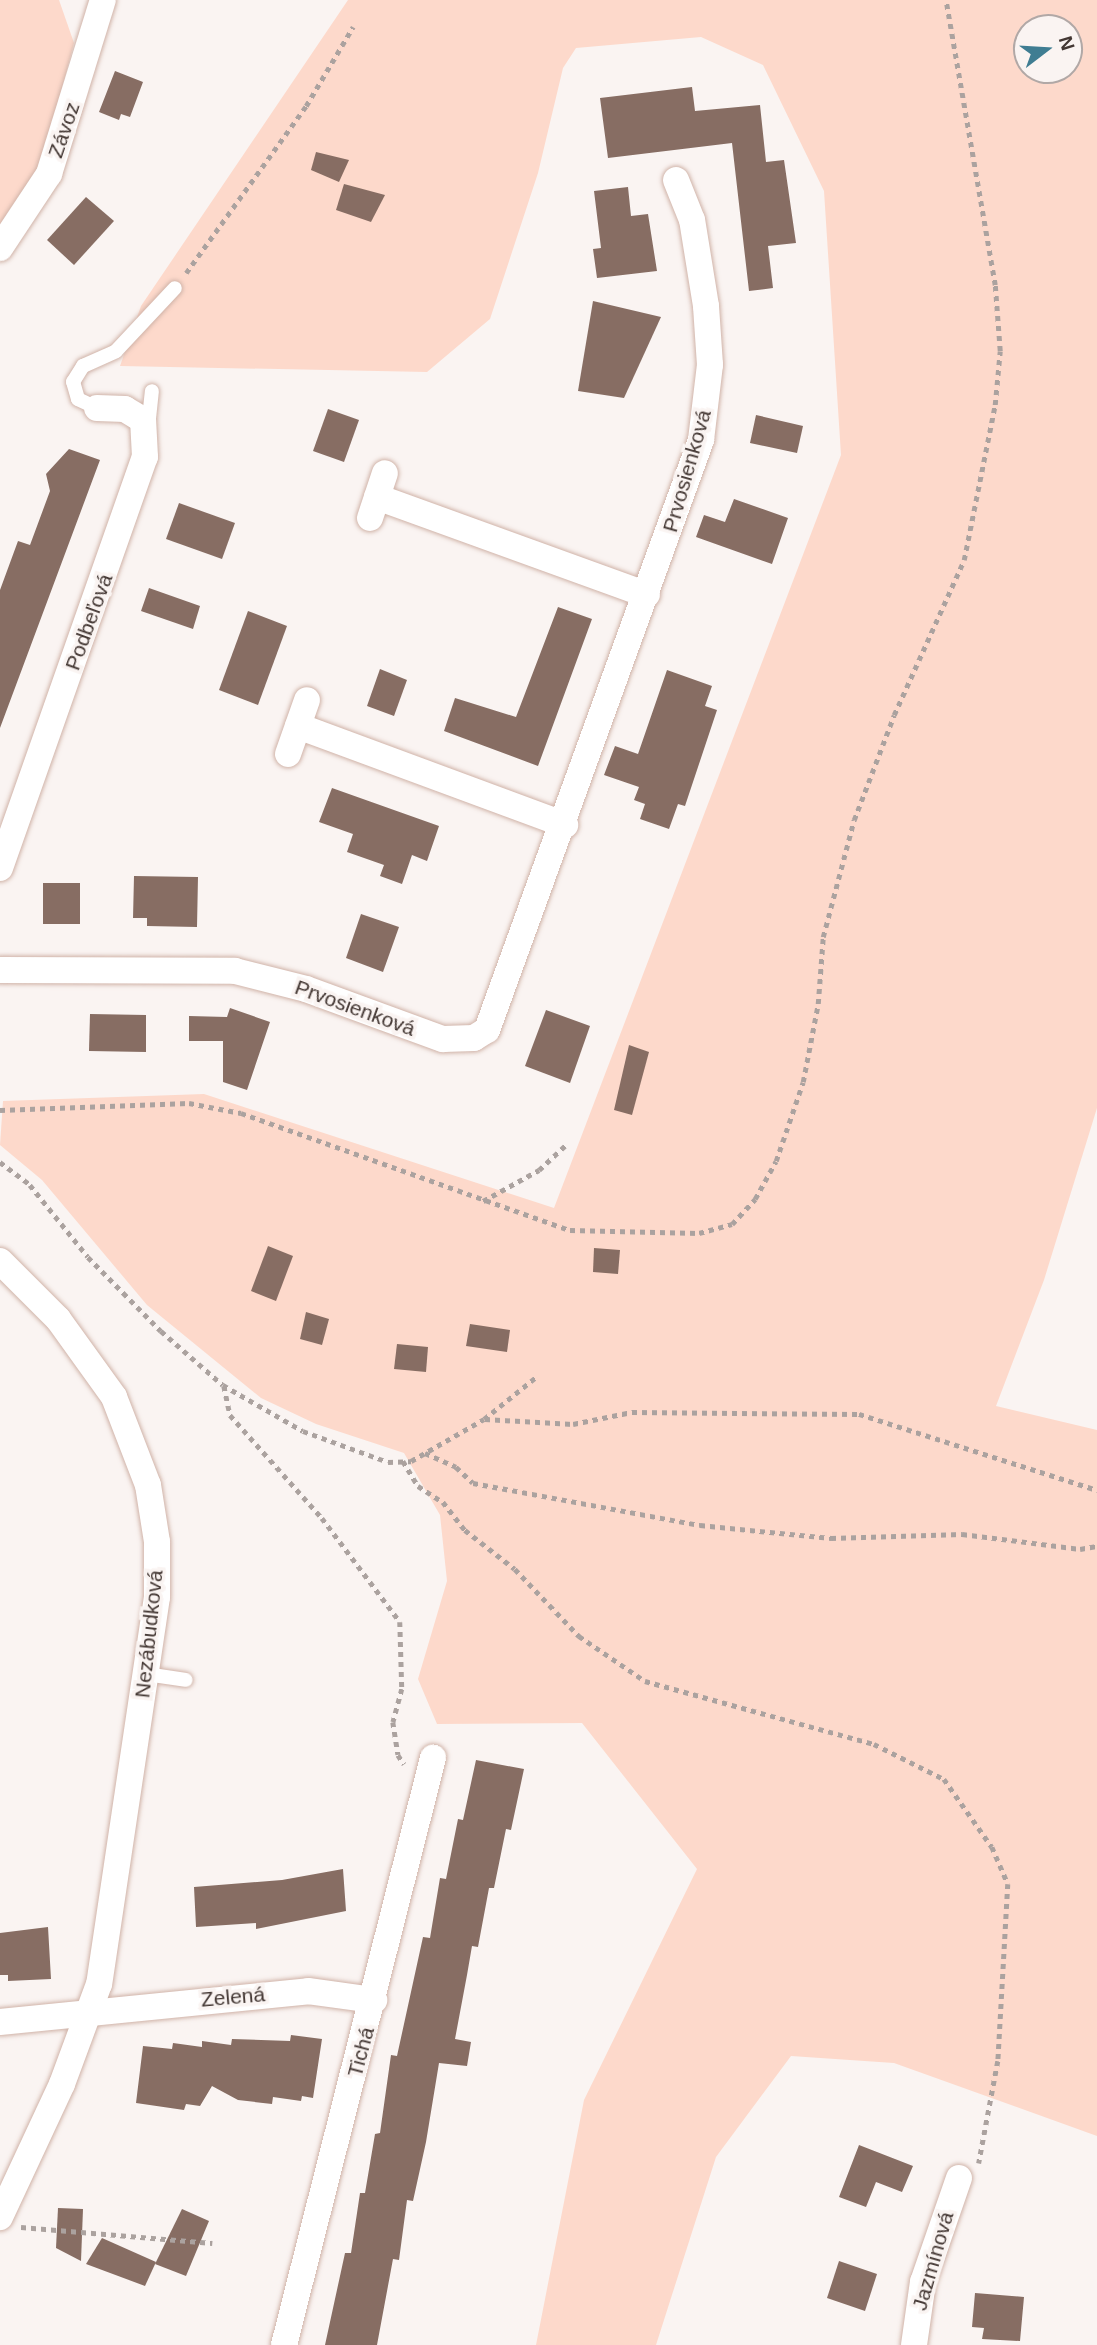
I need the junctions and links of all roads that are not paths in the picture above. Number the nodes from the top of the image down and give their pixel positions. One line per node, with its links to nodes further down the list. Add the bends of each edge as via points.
1 (103, 0): 3 (street, Závoz, via 49,174)
2 (676, 180): 9 (street, Prvosienková, via 701,257 709,341 708,392 693,465)
3 (0, 248)
4 (175, 288): 6 (lane, via 116,351 83,366 73,382 78,399)
5 (152, 391): 7 (lane)
6 (97, 408): 7 (street, via 135,412)
7 (147, 434): 14 (street, Podbeľová, via 140,481)
8 (377, 496): 9 (street)
9 (647, 595): 13 (street, Prvosienková)
10 (307, 700): 11 (street)
11 (298, 726): 12 (street); 13 (street)
12 (288, 754)
13 (565, 825): 15 (street, Prvosienková, via 495,1018 474,1038 443,1040 306,989 235,971)
14 (0, 868)
15 (0, 970)
16 (0, 1261): 17 (street, Nezábudková, via 87,1355 135,1442 157,1542 157,1597)
17 (146, 1674): 18 (lane); 21 (street, Nezábudková, via 99,1984)
18 (186, 1680)
19 (433, 1758): 20 (street, Tichá)
20 (374, 2000): 21 (street, Zelená, via 308,1991); 25 (street, Tichá)
21 (90, 2010): 22 (street, Zelená); 24 (street)
22 (0, 2022)
23 (959, 2178): 26 (street, Jazmínová, via 923,2282)
24 (7, 2222)
25 (284, 2345)
26 (914, 2345)

